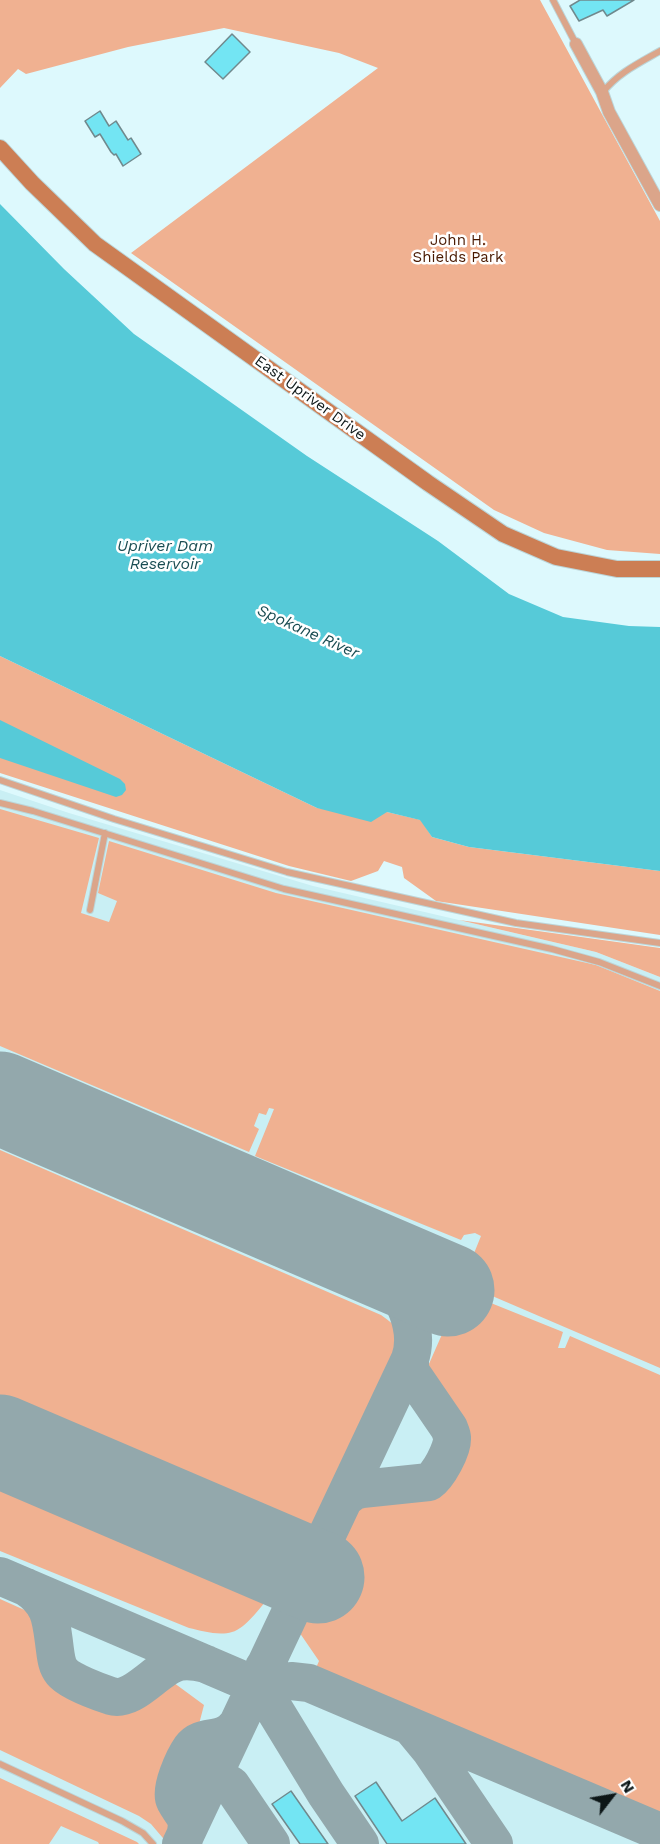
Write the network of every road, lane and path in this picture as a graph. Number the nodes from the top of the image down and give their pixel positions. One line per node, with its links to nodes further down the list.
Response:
1 (553, 0): 2 (lane)
2 (576, 44): 4 (street)
3 (660, 51): 4 (lane)
4 (602, 92): 6 (street)
5 (0, 148): 7 (main road, East Upriver Drive)
6 (660, 205)
7 (660, 569)
8 (0, 780): 12 (lane)
9 (0, 803): 10 (lane)
10 (105, 833): 11 (lane); 13 (lane)
11 (90, 910)
12 (660, 943)
13 (660, 986)
14 (0, 1764): 15 (lane)
15 (153, 1844)

